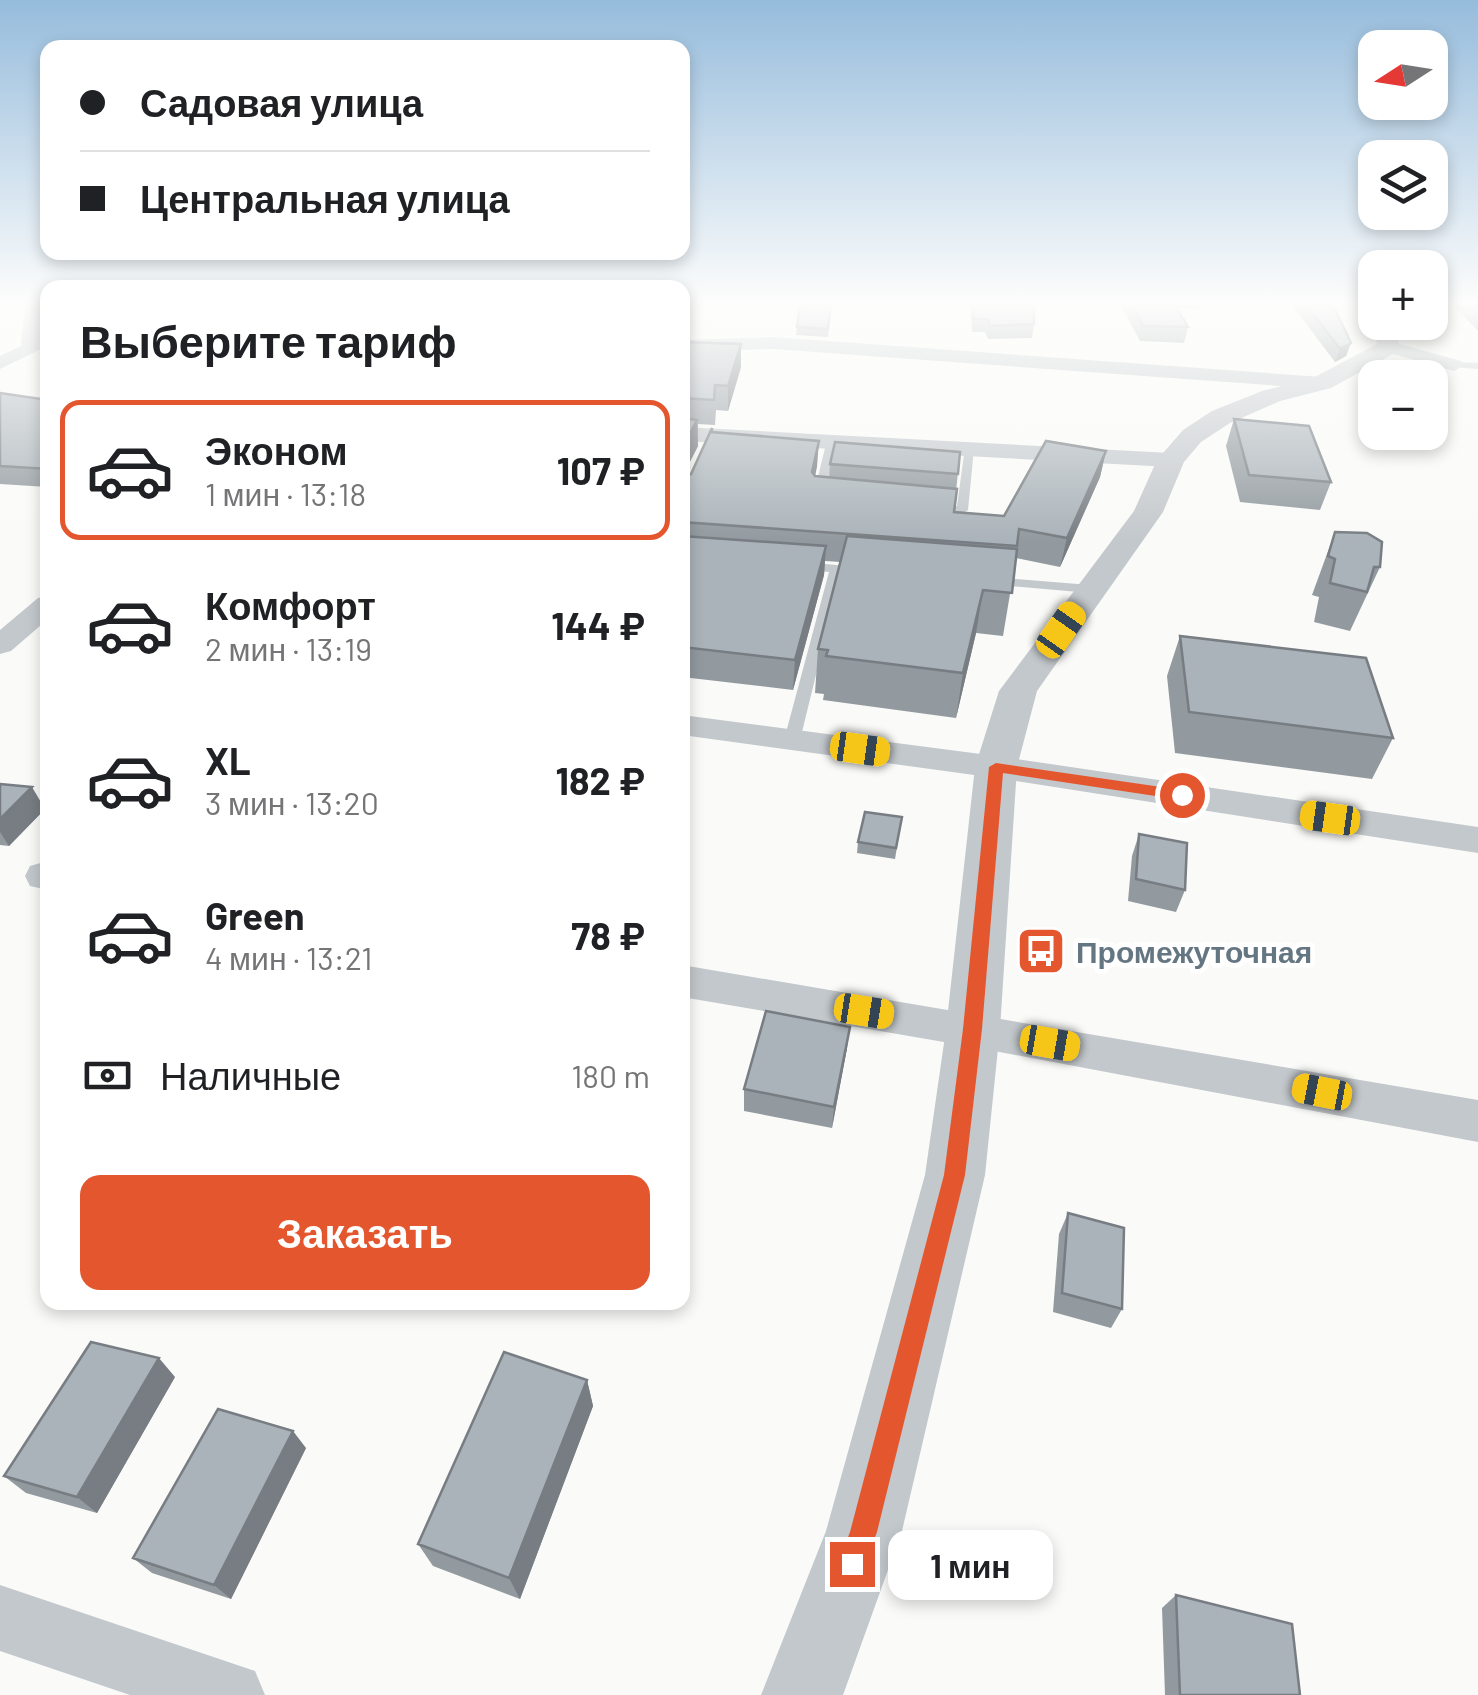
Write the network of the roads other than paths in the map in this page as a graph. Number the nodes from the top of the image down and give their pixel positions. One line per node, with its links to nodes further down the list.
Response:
1 (1318, 384): 5 (street)
2 (690, 437): 3 (street)
3 (831, 442): 4 (street); 6 (lane)
4 (970, 449): 5 (street); 7 (lane)
5 (1171, 460): 12 (street)
6 (836, 500)
7 (926, 507)
8 (778, 564): 9 (lane)
9 (836, 569): 10 (lane); 17 (lane)
10 (875, 572)
11 (973, 580): 12 (lane)
12 (1090, 588): 18 (street)
13 (40, 611): 14 (street)
14 (7, 640): 15 (street)
15 (40, 640)
16 (690, 726): 17 (street)
17 (792, 740): 18 (street)
18 (996, 767): 19 (street); 21 (street)
19 (1478, 840)
20 (690, 982): 21 (street)
21 (973, 1029): 22 (street); 25 (street)
22 (1478, 1121)
23 (0, 1618): 24 (street)
24 (232, 1695)
25 (802, 1695)

